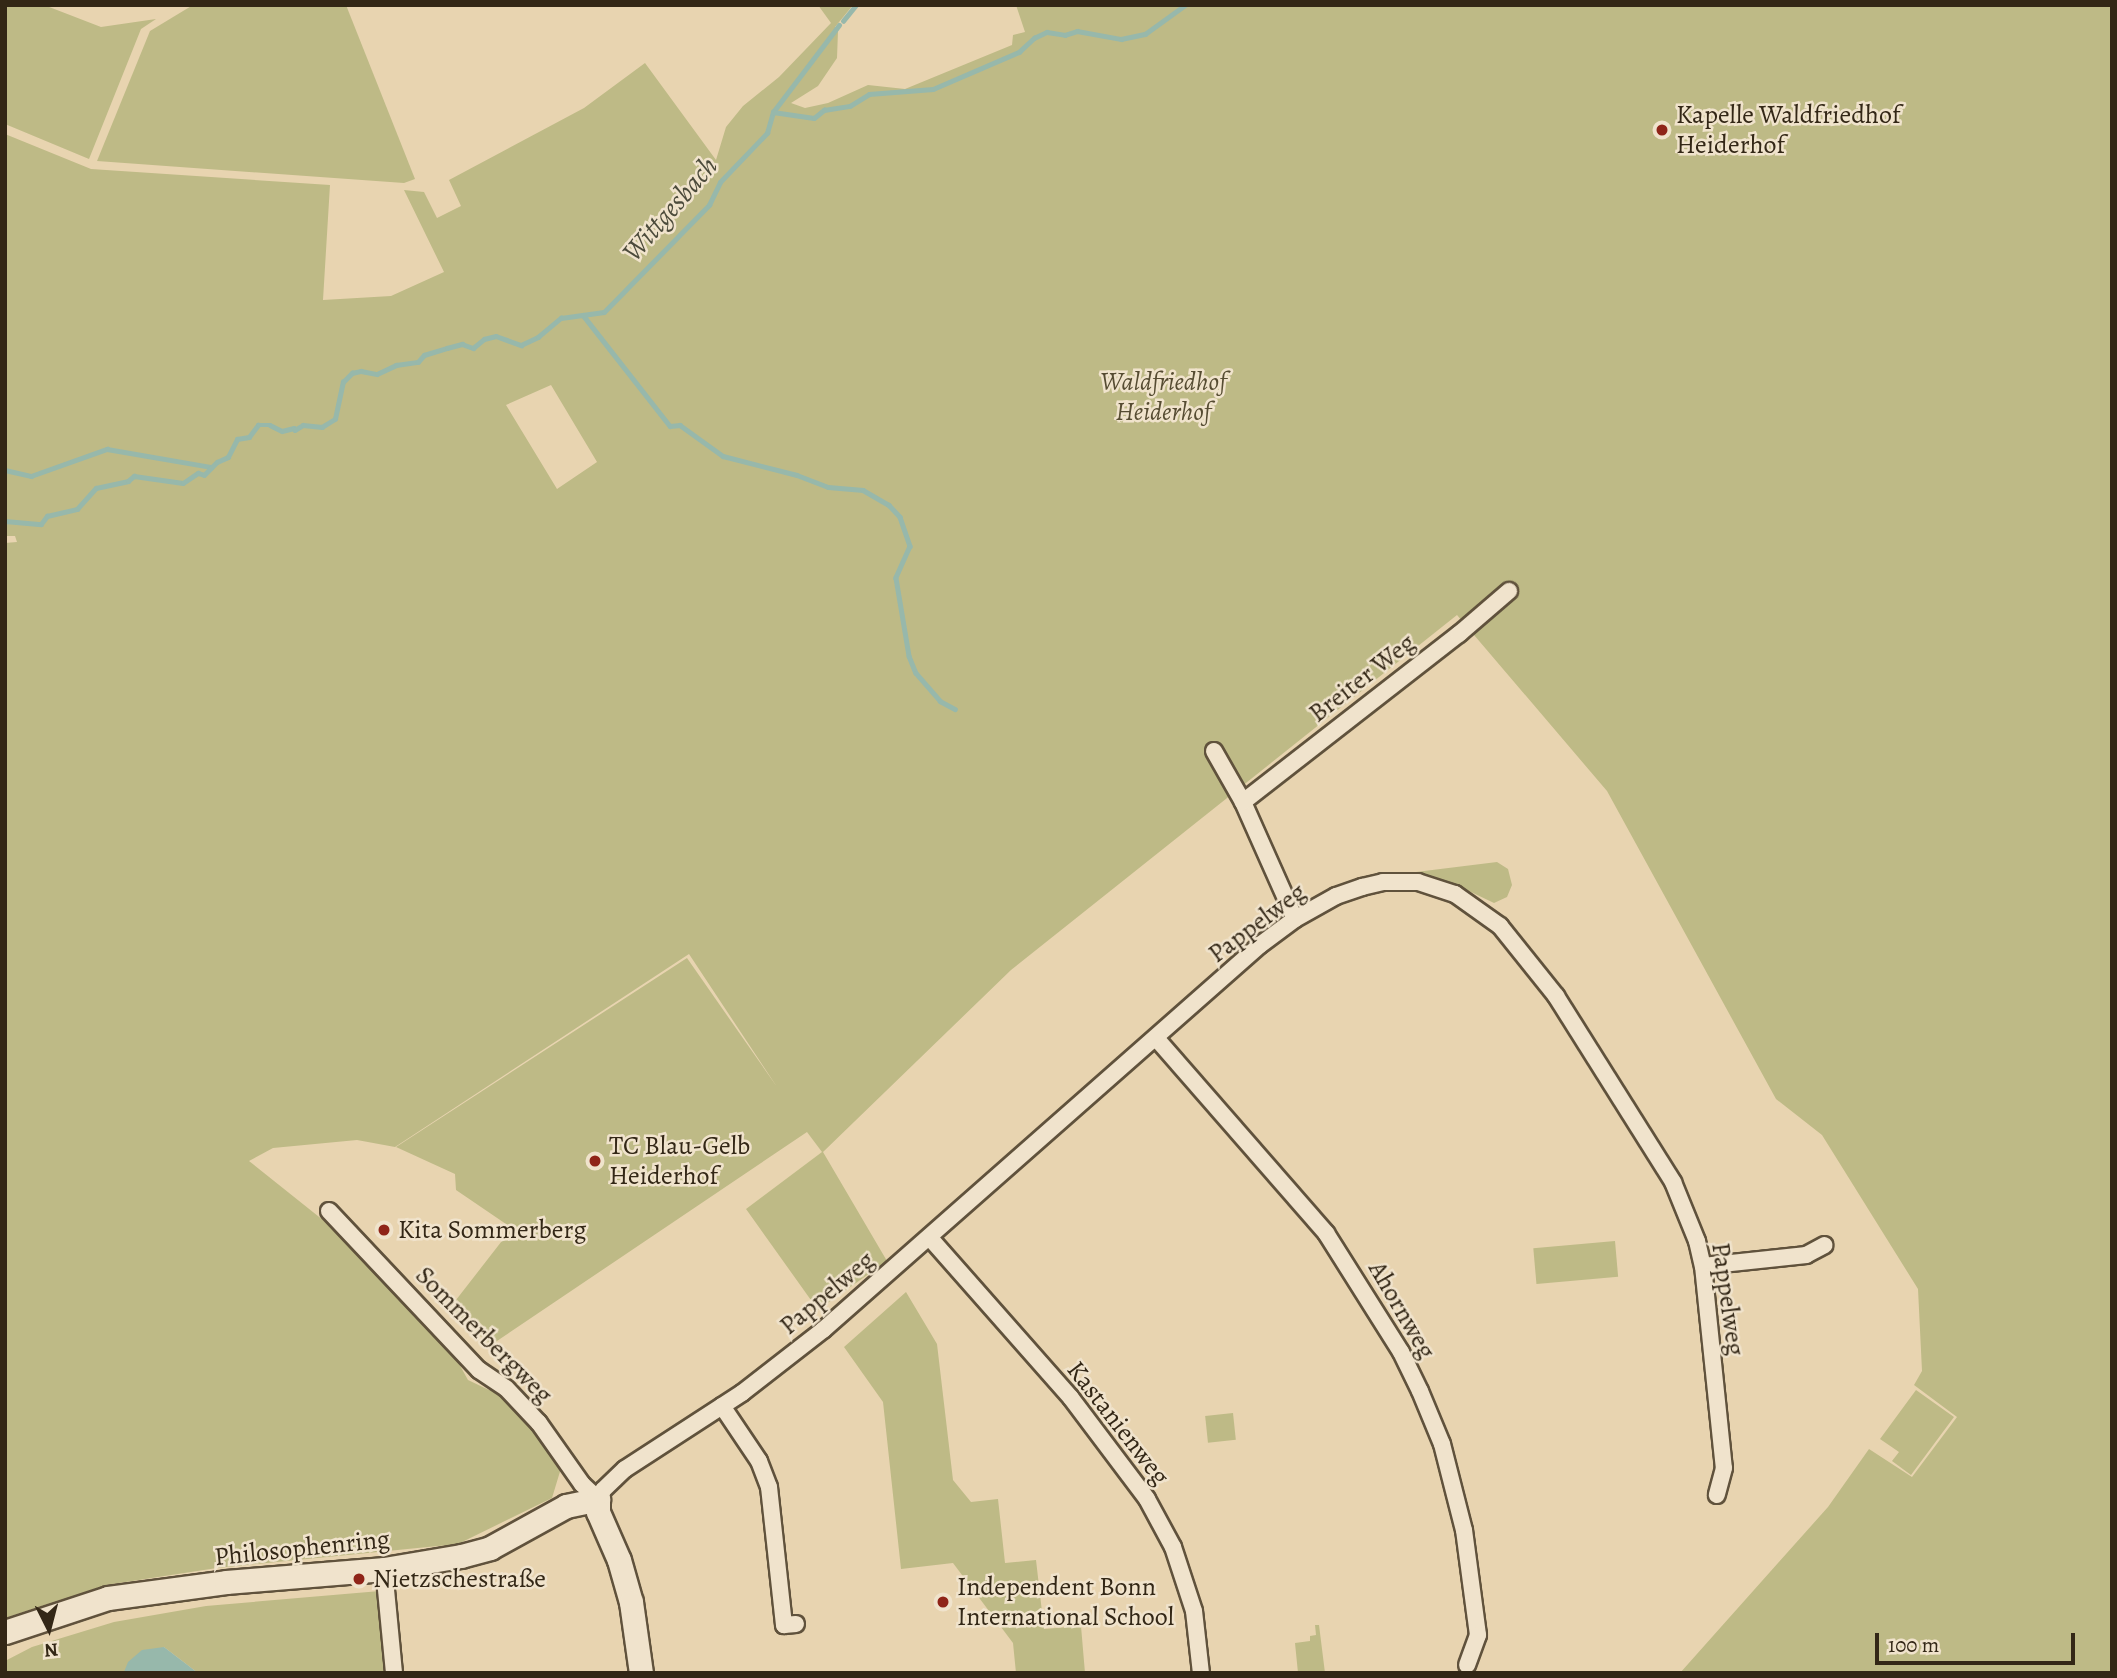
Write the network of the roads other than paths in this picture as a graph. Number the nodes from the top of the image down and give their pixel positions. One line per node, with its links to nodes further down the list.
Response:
1 (1509, 591): 3 (street, Breiter Weg)
2 (1214, 751): 3 (street)
3 (1243, 802): 4 (street)
4 (1295, 919): 5 (street, Pappelweg); 9 (street, Pappelweg)
5 (1156, 1038): 7 (street, Pappelweg); 16 (street, Ahornweg)
6 (330, 1211): 12 (street, Sommerbergweg)
7 (930, 1238): 10 (street, Pappelweg); 19 (street, Kastanienweg)
8 (1825, 1245): 9 (street)
9 (1703, 1266): 11 (street, Pappelweg)
10 (722, 1406): 12 (street, Pappelweg); 14 (street)
11 (1717, 1495)
12 (598, 1499): 13 (street, Philosophenring); 18 (street)
13 (384, 1569): 15 (street, Philosophenring); 17 (street)
14 (796, 1624)
15 (5, 1632)
16 (1467, 1665)
17 (394, 1673)
18 (641, 1673)
19 (1201, 1673)

